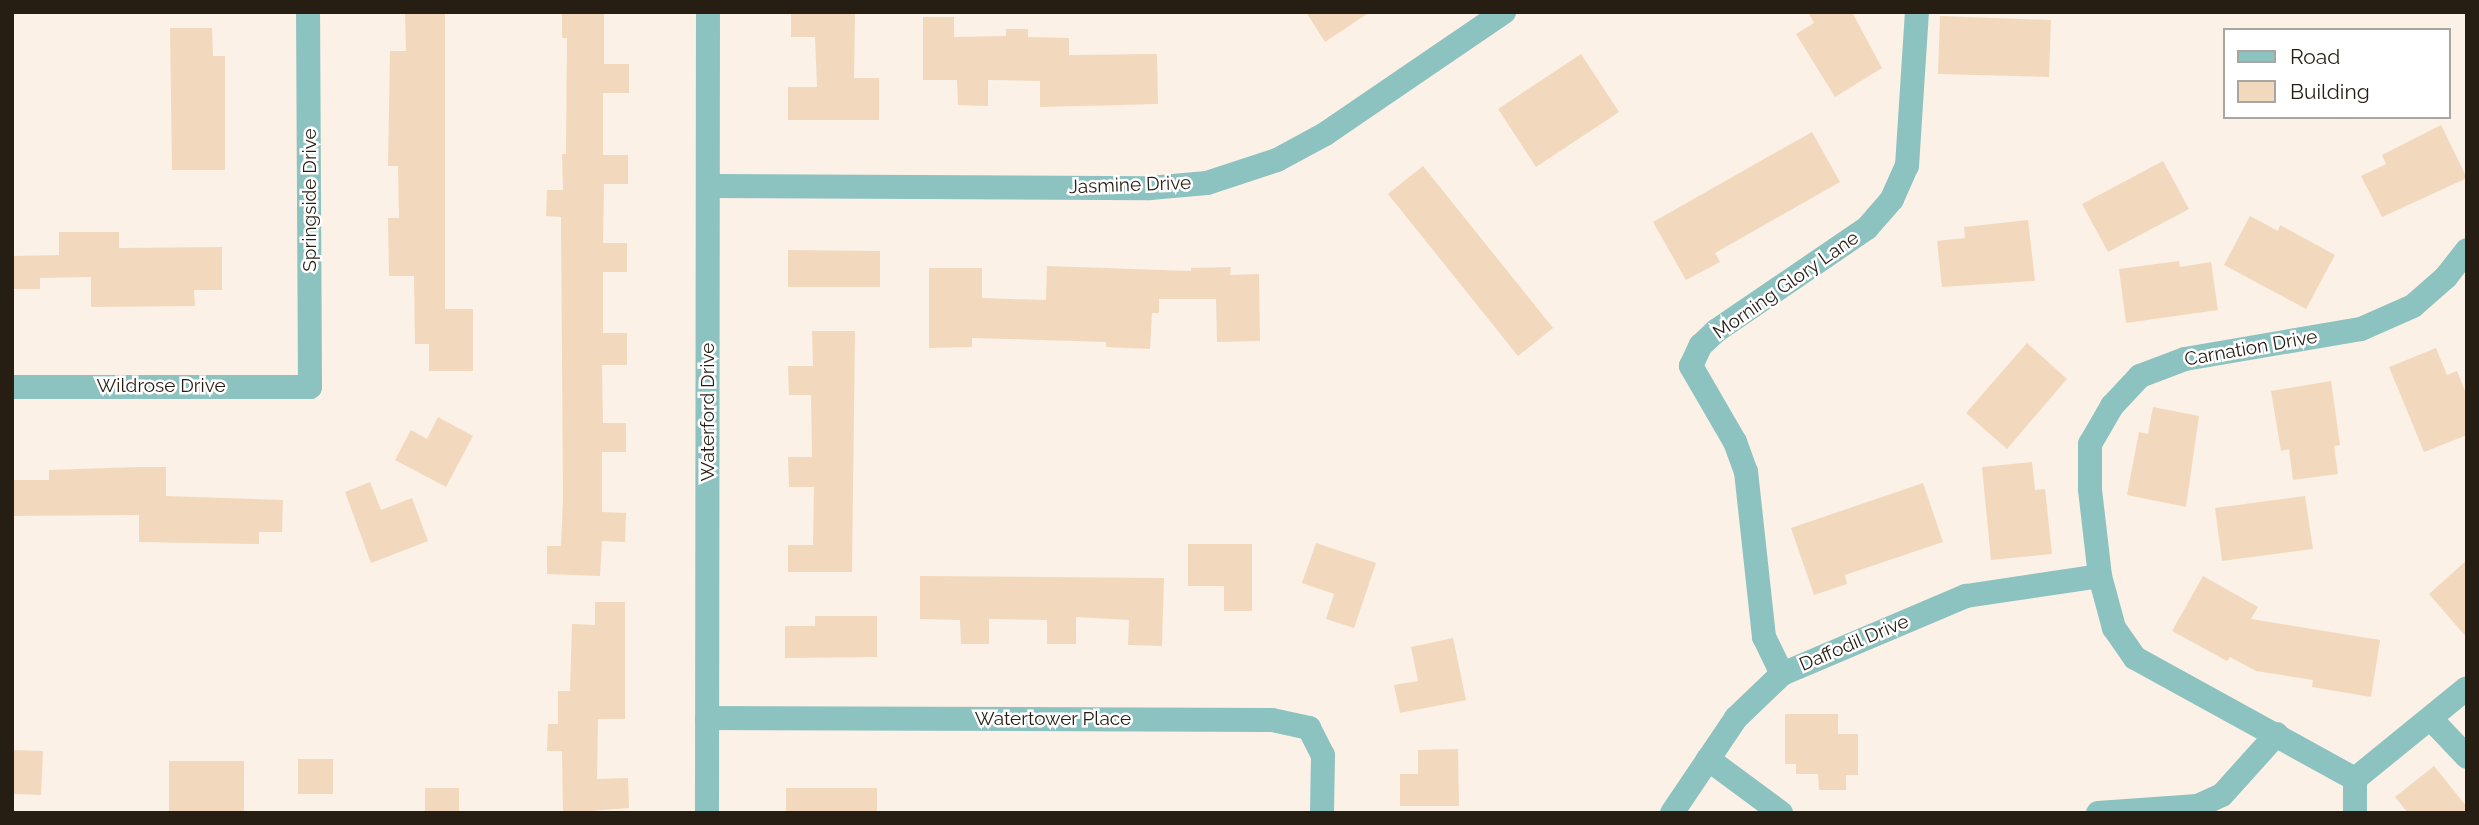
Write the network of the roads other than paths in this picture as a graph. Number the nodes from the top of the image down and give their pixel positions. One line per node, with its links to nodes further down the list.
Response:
1 (308, 12): 8 (street, Springside Drive)
2 (708, 12): 5 (street, Waterford Drive)
3 (1504, 12): 5 (street, Jasmine Drive)
4 (1917, 12): 10 (street, Morning Glory Lane)
5 (708, 186): 12 (street, Waterford Drive)
6 (2467, 250): 9 (street, Carnation Drive)
7 (12, 387): 8 (street, Wildrose Drive)
8 (310, 387)
9 (2100, 576): 10 (street, Daffodil Drive); 14 (street, Carnation Drive)
10 (1782, 674): 16 (street, Daffodil Drive)
11 (2467, 688): 13 (street)
12 (707, 718): 18 (street, Waterford Drive); 19 (street, Watertower Place)
13 (2431, 719): 15 (street); 17 (street)
14 (2277, 734): 17 (street, Carnation Drive); 22 (street)
15 (2467, 757)
16 (1708, 759): 20 (street, Daffodil Drive); 21 (street)
17 (2356, 779): 23 (street)
18 (707, 813)
19 (1322, 813)
20 (1672, 813)
21 (1781, 813)
22 (2098, 813)
23 (2355, 813)

